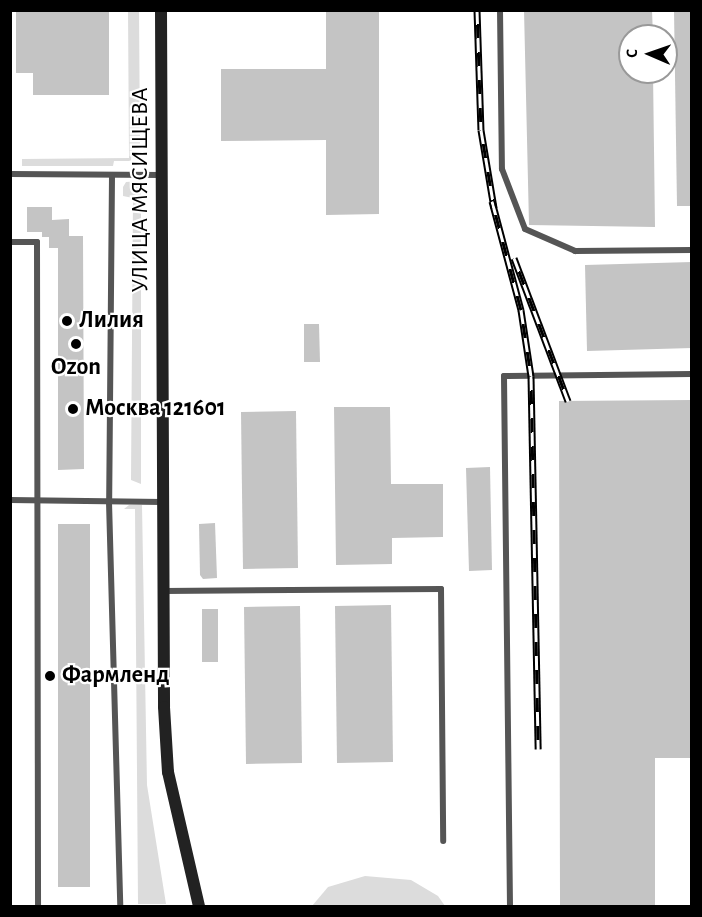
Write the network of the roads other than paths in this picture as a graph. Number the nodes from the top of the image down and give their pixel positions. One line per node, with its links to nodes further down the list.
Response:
1 (161, 10): 4 (street, УЛИЦА МЯСИЩЕВА)
2 (500, 10): 7 (lane)
3 (10, 174): 5 (lane)
4 (162, 175): 5 (lane); 12 (street, УЛИЦА МЯСИЩЕВА)
5 (112, 176): 11 (lane)
6 (10, 242): 10 (lane)
7 (692, 250)
8 (692, 374): 18 (lane)
9 (10, 500): 10 (lane)
10 (37, 501): 11 (lane); 15 (lane)
11 (109, 502): 12 (lane); 16 (lane)
12 (162, 502): 13 (street, УЛИЦА МЯСИЩЕВА)
13 (163, 591): 14 (lane); 17 (street, УЛИЦА МЯСИЩЕВА)
14 (443, 842)
15 (38, 906)
16 (120, 906)
17 (199, 906)
18 (510, 906)

